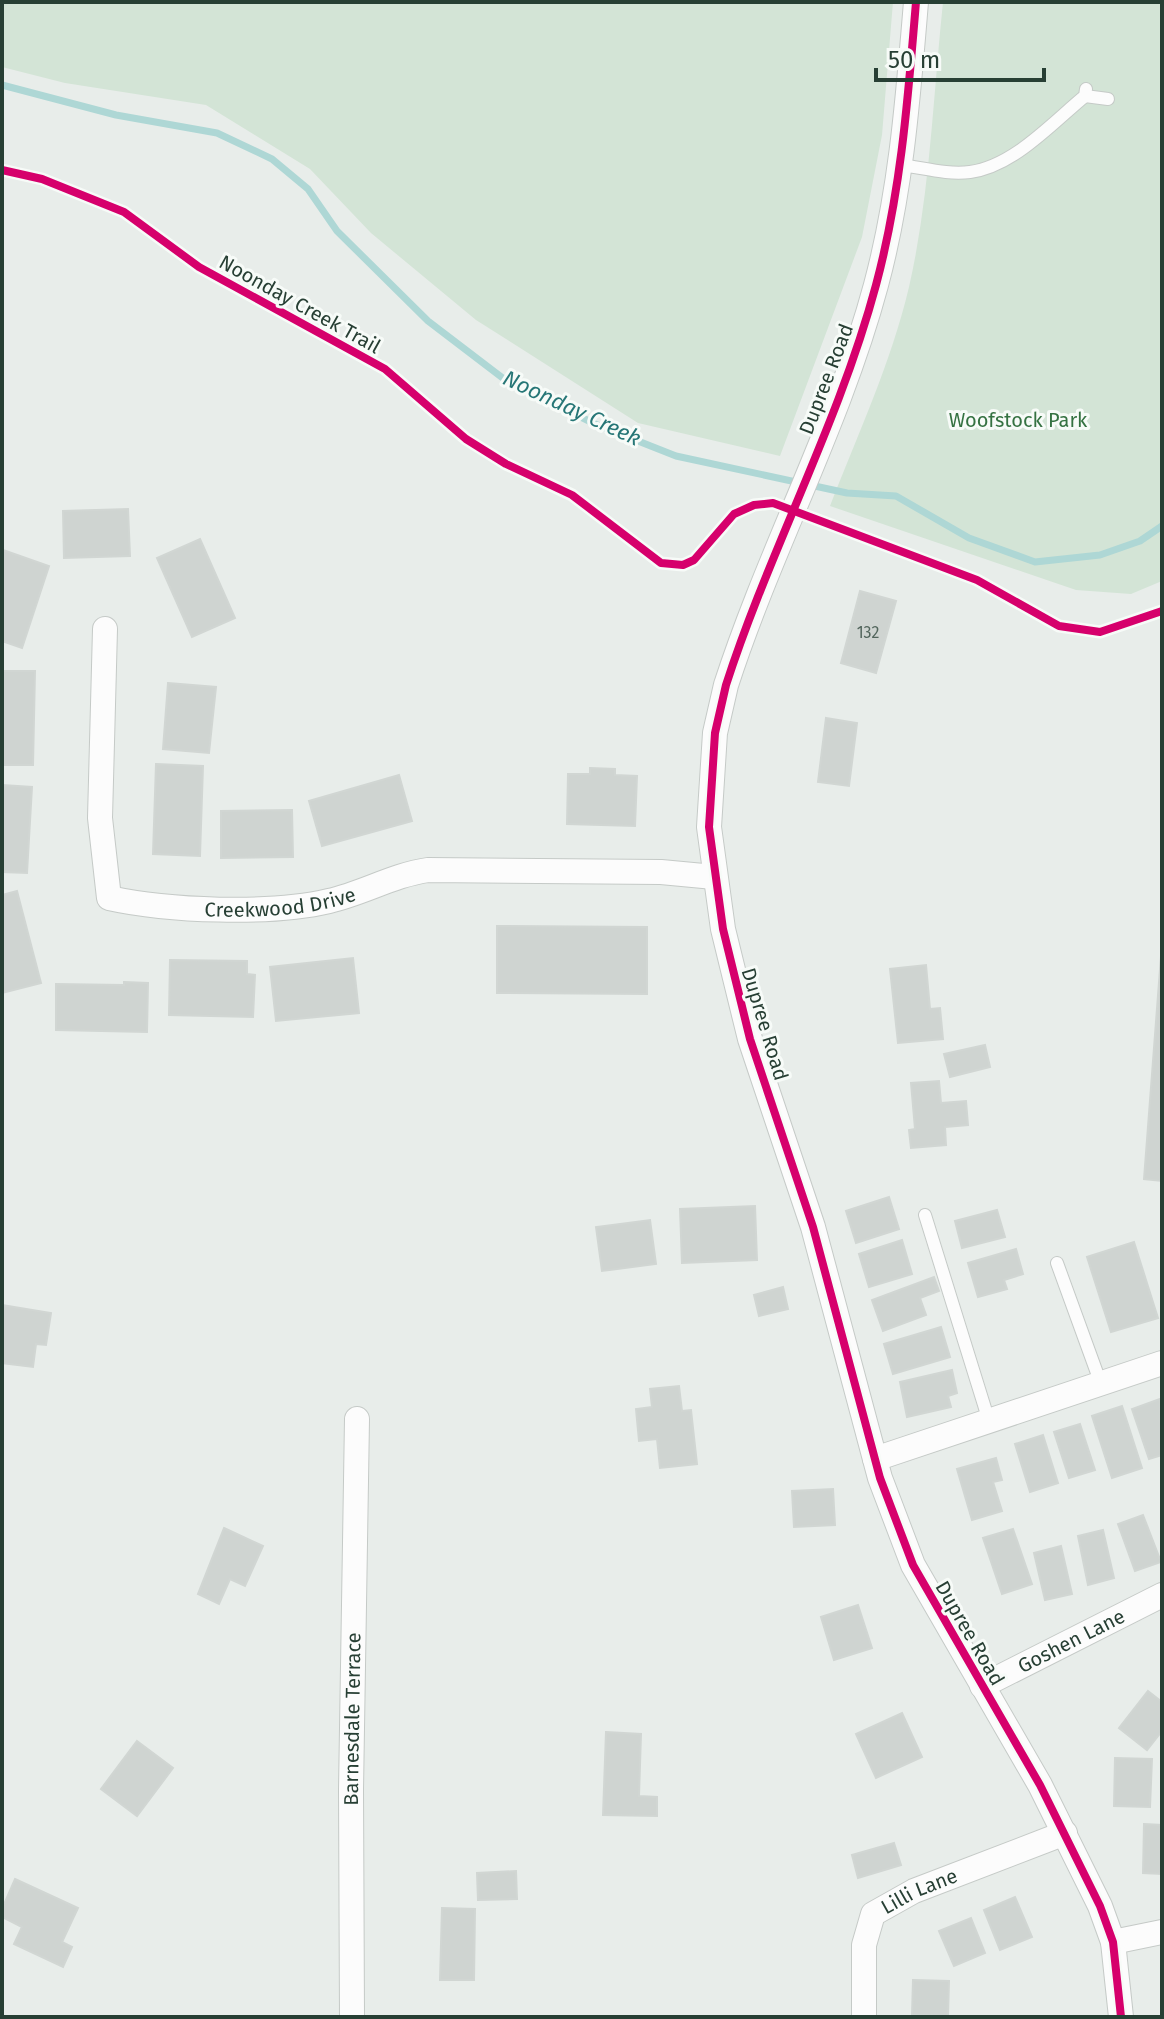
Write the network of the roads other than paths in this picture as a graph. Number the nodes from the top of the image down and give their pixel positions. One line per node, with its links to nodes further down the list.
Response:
1 (916, 2): 3 (street, Dupree Road)
2 (1108, 99): 3 (lane)
3 (901, 165): 5 (street, Dupree Road)
4 (105, 629): 5 (street, Creekwood Drive)
5 (714, 877): 12 (street, Dupree Road)
6 (925, 1215): 11 (lane)
7 (1057, 1263): 9 (lane)
8 (1162, 1363): 9 (street)
9 (1101, 1384): 11 (street)
10 (357, 1419): 18 (street, Barnesdale Terrace)
11 (989, 1421): 12 (street)
12 (875, 1459): 14 (street, Dupree Road)
13 (1162, 1595): 14 (street, Goshen Lane)
14 (982, 1686): 15 (street, Dupree Road)
15 (1065, 1833): 17 (street, Dupree Road); 19 (street, Lilli Lane)
16 (1162, 1932): 17 (street)
17 (1113, 1942): 20 (street, Dupree Road)
18 (352, 2017)
19 (864, 2017)
20 (1121, 2017)

